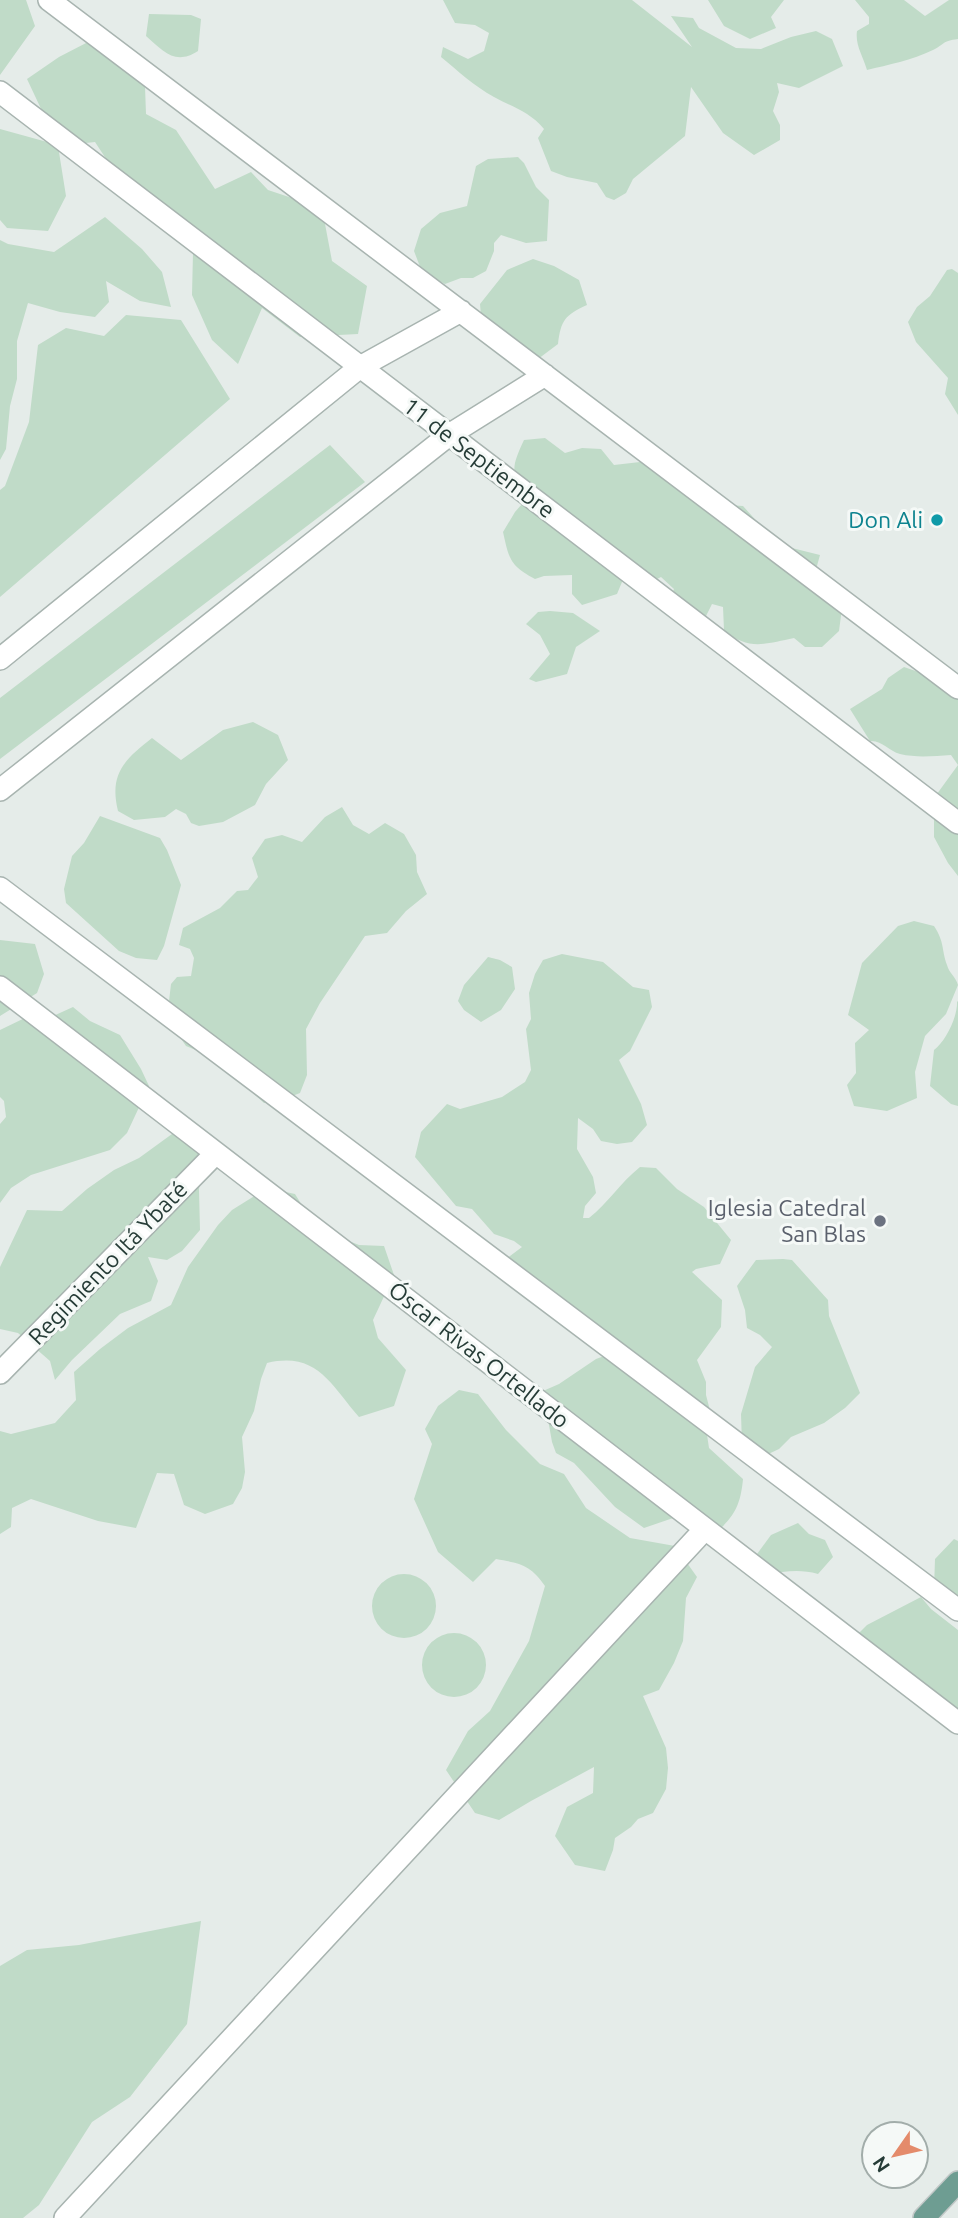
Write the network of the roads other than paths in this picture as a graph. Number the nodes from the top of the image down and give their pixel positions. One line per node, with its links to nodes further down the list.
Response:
1 (49, 0): 3 (street)
2 (0, 92): 4 (street, 11 de Septiembre)
3 (461, 312): 4 (street); 5 (street)
4 (360, 367): 6 (street, 11 de Septiembre); 7 (street)
5 (545, 375): 6 (street); 8 (street)
6 (449, 435): 9 (street); 10 (street, 11 de Septiembre)
7 (0, 659)
8 (958, 688)
9 (0, 790)
10 (958, 823)
11 (0, 888): 16 (street)
12 (0, 987): 13 (street, Óscar Rivas Ortellado)
13 (216, 1153): 14 (street, Regimiento Itá Ybaté); 15 (street, Óscar Rivas Ortellado)
14 (0, 1373)
15 (705, 1529): 17 (street, Óscar Rivas Ortellado); 19 (street)
16 (958, 1609)
17 (958, 1723)
18 (958, 2182): 20 (main road)
19 (65, 2218)
20 (924, 2218)

